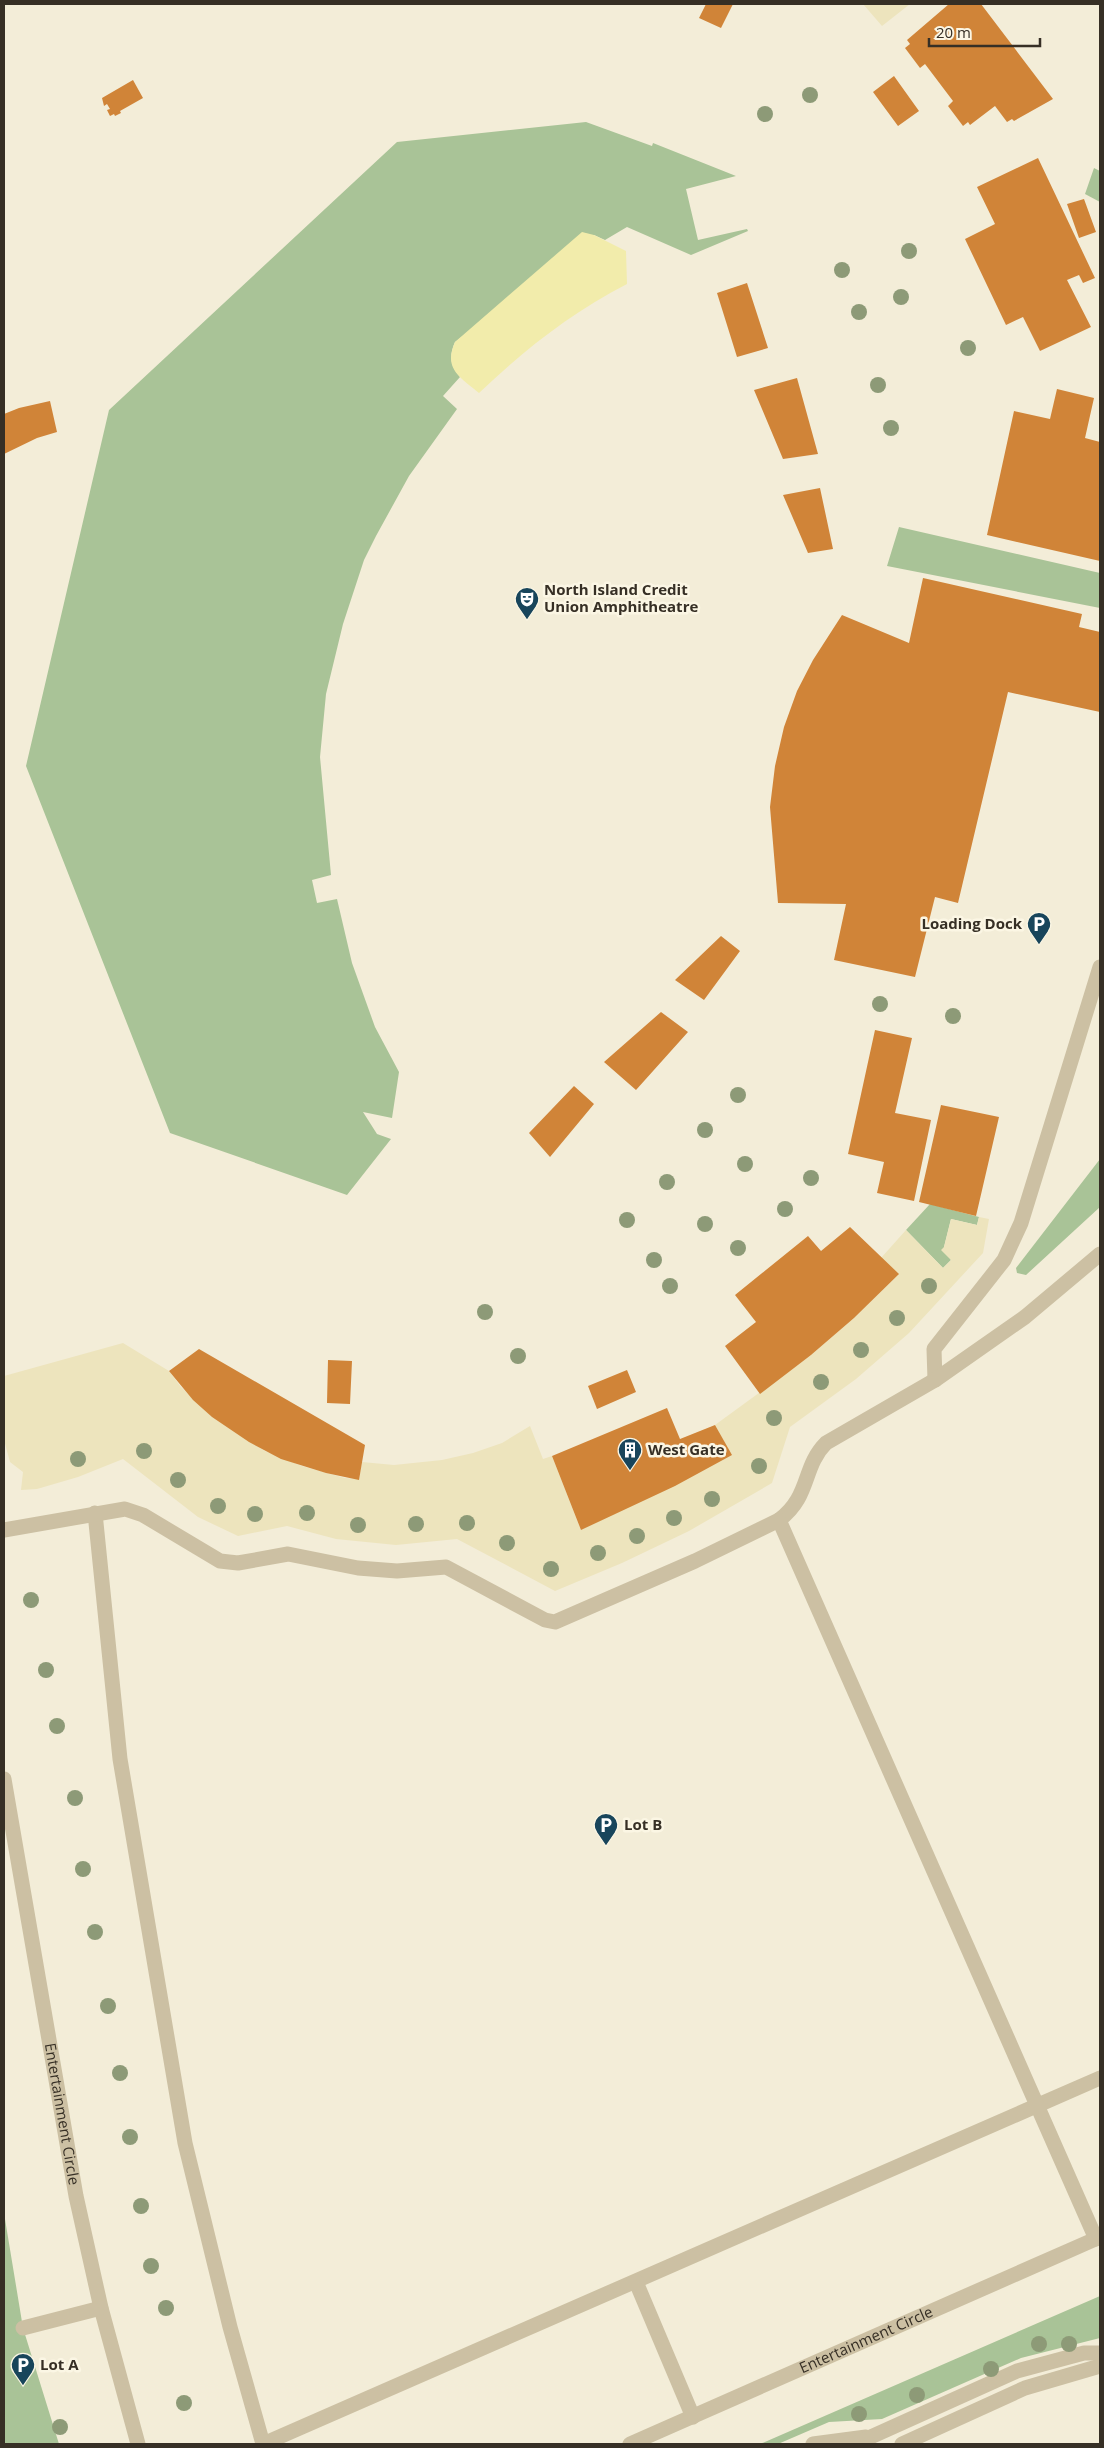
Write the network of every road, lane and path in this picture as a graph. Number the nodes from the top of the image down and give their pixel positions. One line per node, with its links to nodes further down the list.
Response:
1 (1100, 967): 3 (street)
2 (1100, 1254): 3 (street)
3 (935, 1380): 5 (street)
4 (95, 1513): 5 (street); 6 (street); 11 (street)
5 (779, 1520): 9 (street)
6 (4, 1530)
7 (4, 1779): 12 (street, Entertainment Circle)
8 (1100, 2078): 9 (street)
9 (1038, 2105): 10 (street); 11 (street)
10 (1098, 2238): 16 (street, Entertainment Circle)
11 (636, 2282): 16 (street)
12 (101, 2308): 13 (street); 18 (street, Entertainment Circle)
13 (23, 2328)
14 (1100, 2352): 17 (street)
15 (1100, 2366): 22 (street)
16 (693, 2417): 19 (street, Entertainment Circle)
17 (876, 2440): 20 (street); 21 (street)
18 (138, 2444)
19 (630, 2444)
20 (814, 2444)
21 (855, 2444)
22 (902, 2444)

